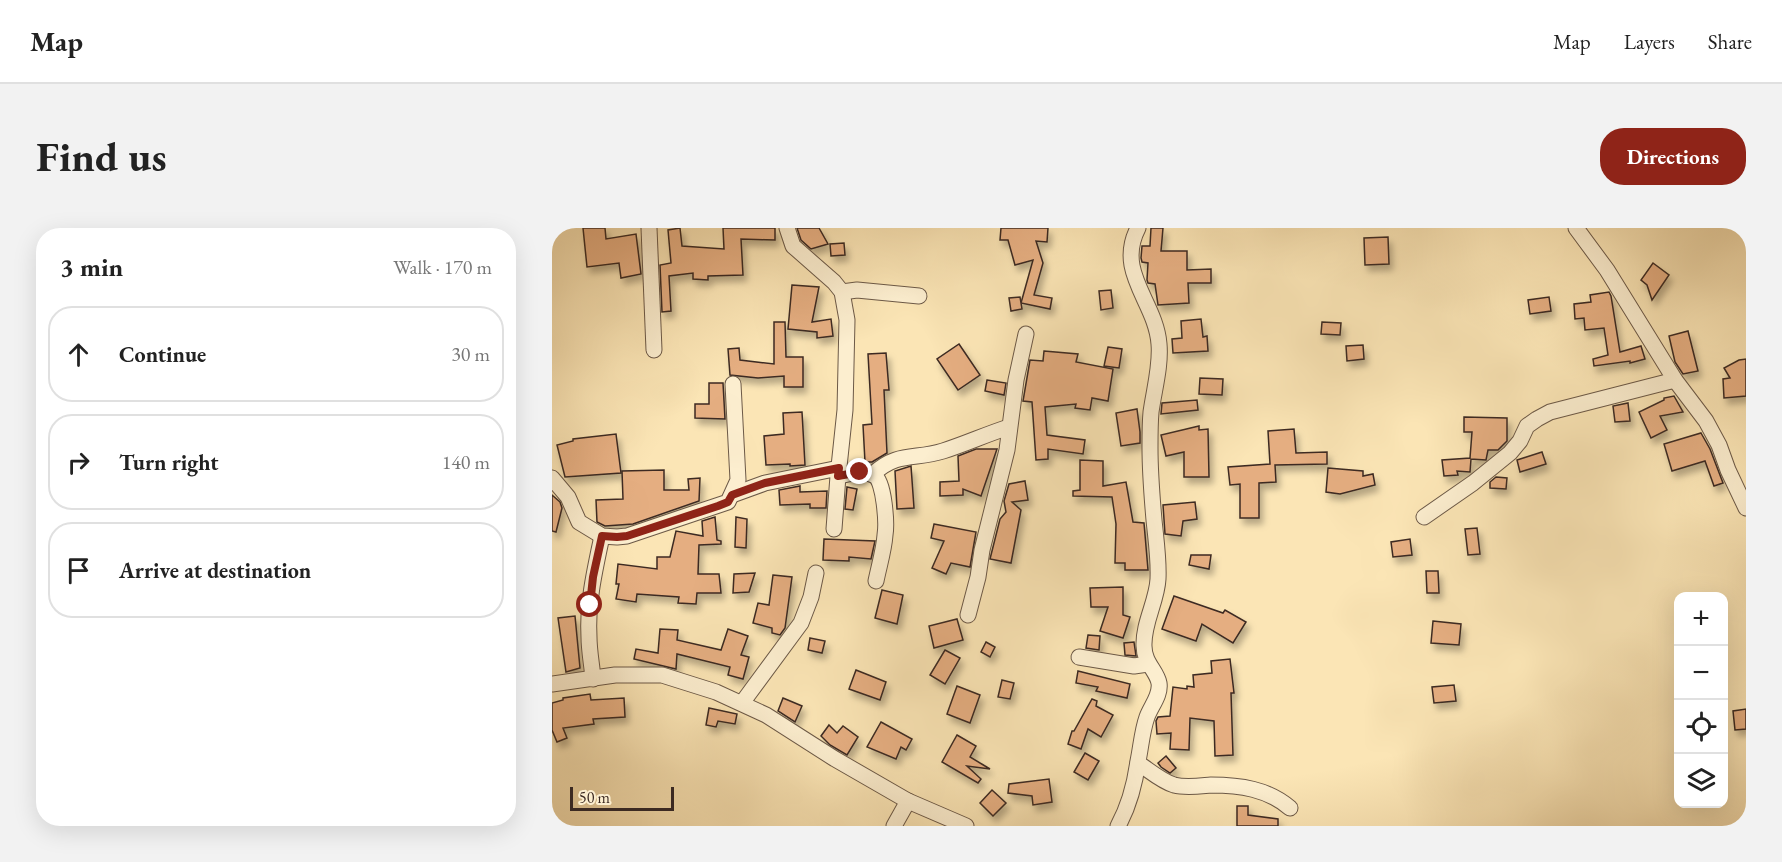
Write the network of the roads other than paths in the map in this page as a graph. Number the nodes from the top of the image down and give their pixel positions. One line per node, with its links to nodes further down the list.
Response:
1 (649, 228): 8 (street)
2 (787, 228): 5 (street)
3 (1138, 228): 24 (street)
4 (1576, 228): 9 (street)
5 (842, 292): 6 (street); 12 (street)
6 (919, 296)
7 (1026, 334): 11 (street)
8 (654, 350)
9 (1675, 380): 16 (street); 17 (street)
10 (732, 384): 15 (street)
11 (1009, 426): 13 (street); 22 (street)
12 (838, 472): 13 (street); 15 (street); 18 (street)
13 (873, 474): 21 (street)
14 (552, 478): 19 (street)
15 (732, 495): 19 (street)
16 (1746, 508)
17 (1424, 517)
18 (834, 530)
19 (602, 536): 25 (street)
20 (816, 573): 27 (street)
21 (876, 581)
22 (968, 615)
23 (1079, 657): 24 (street)
24 (1148, 664): 28 (street)
25 (593, 679): 26 (street); 27 (street)
26 (552, 684)
27 (742, 703): 29 (street)
28 (1138, 763): 30 (street); 33 (street)
29 (908, 801): 31 (street); 32 (street)
30 (1290, 808)
31 (894, 826)
32 (966, 826)
33 (1118, 826)

